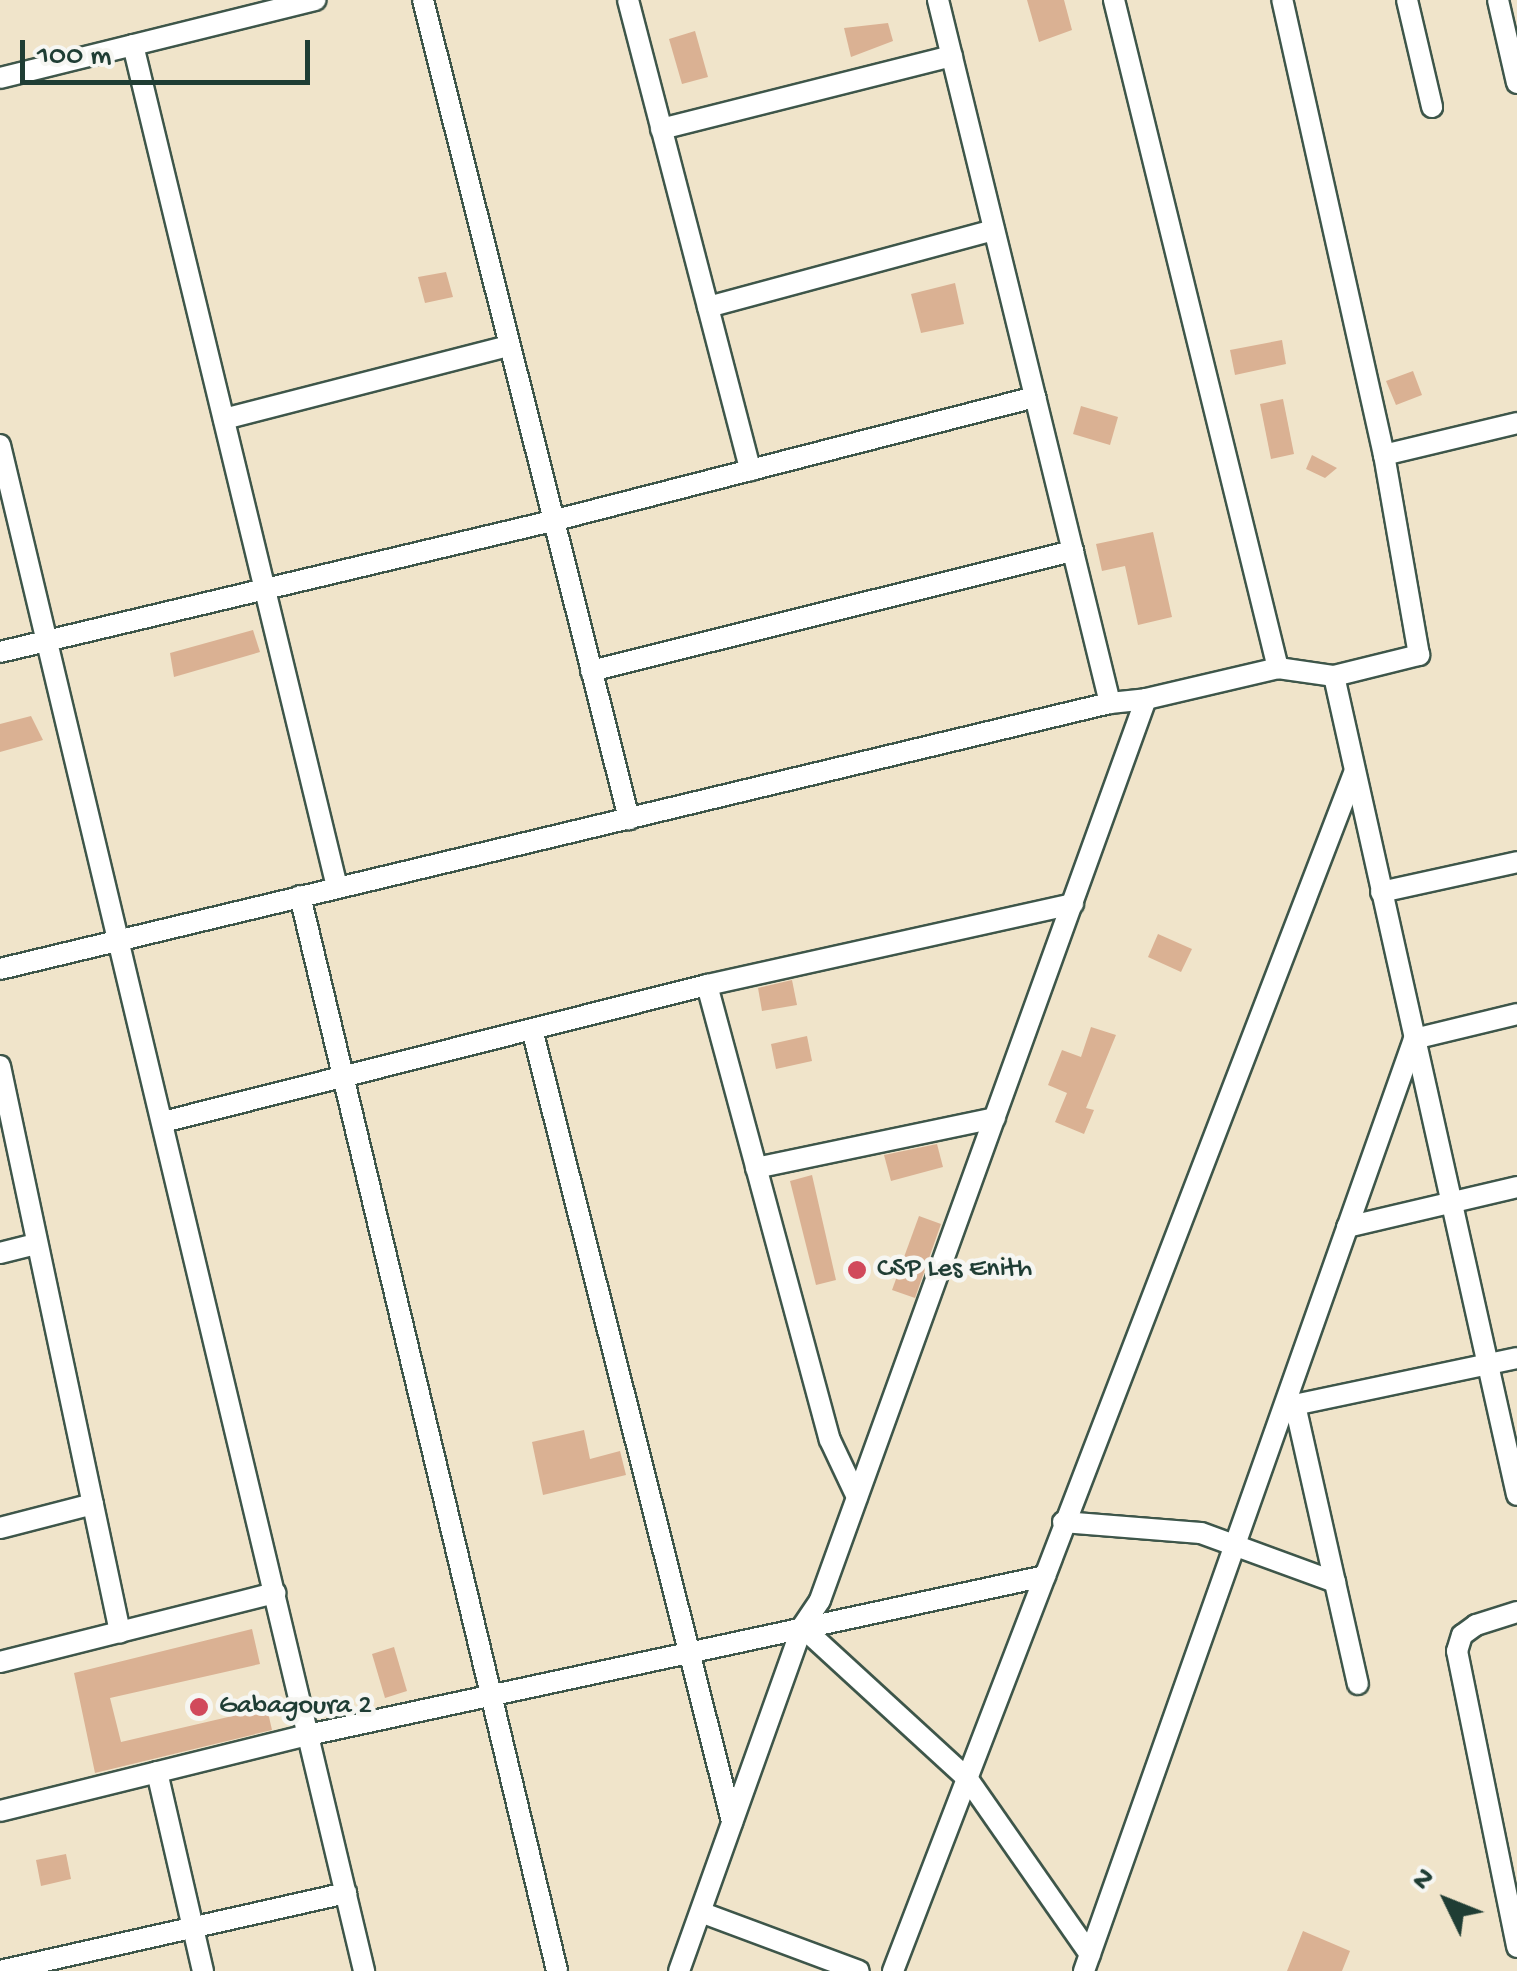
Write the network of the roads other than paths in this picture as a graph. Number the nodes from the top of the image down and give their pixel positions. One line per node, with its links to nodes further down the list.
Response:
1 (316, 0): 9 (street)
2 (423, 0): 17 (street)
3 (628, 0): 14 (street)
4 (938, 0): 10 (street)
5 (1114, 0): 29 (street)
6 (1282, 0): 22 (street)
7 (1407, 0): 13 (street)
8 (1498, 0): 12 (street)
9 (133, 45): 11 (street); 19 (street)
10 (952, 56): 14 (street); 15 (street)
11 (0, 78)
12 (1517, 82)
13 (1432, 108)
14 (662, 129): 16 (street)
15 (994, 230): 16 (street); 18 (street)
16 (708, 308): 23 (street)
17 (509, 346): 19 (street); 24 (street)
18 (1036, 398): 23 (street); 25 (street)
19 (224, 419): 26 (street)
20 (1517, 423): 22 (street)
21 (1, 454): 27 (street)
22 (1384, 455): 31 (street)
23 (750, 470): 24 (street)
24 (552, 521): 26 (street); 30 (street)
25 (1074, 551): 30 (street); 33 (street)
26 (264, 589): 27 (street); 37 (street)
27 (48, 640): 28 (street); 41 (street)
28 (0, 652)
29 (1278, 668): 31 (street); 32 (street)
30 (591, 671): 35 (street)
31 (1334, 676): 34 (street)
32 (1146, 699): 33 (street); 40 (street)
33 (1110, 703): 35 (street)
34 (1354, 773): 38 (street); 64 (street)
35 (629, 819): 37 (street)
36 (1517, 862): 38 (street)
37 (336, 887): 39 (street)
38 (1381, 892): 46 (street)
39 (300, 896): 41 (street); 48 (street)
40 (1073, 904): 43 (street); 49 (street)
41 (119, 937): 42 (street); 50 (street)
42 (0, 969)
43 (707, 985): 45 (street); 52 (street)
44 (1517, 1014): 46 (street)
45 (532, 1029): 48 (street); 73 (street)
46 (1414, 1039): 54 (street); 55 (street)
47 (0, 1066): 51 (street)
48 (343, 1077): 50 (street); 76 (street)
49 (996, 1118): 52 (street); 62 (street)
50 (163, 1122): 69 (street)
51 (6, 1123): 56 (street)
52 (756, 1168): 62 (street)
53 (1517, 1187): 54 (street)
54 (1450, 1202): 55 (street); 59 (street)
55 (1347, 1227): 60 (street)
56 (38, 1244): 57 (street); 63 (street)
57 (0, 1254)
58 (1517, 1358): 59 (street)
59 (1486, 1364): 60 (street); 61 (street)
60 (1289, 1406): 66 (street); 68 (street)
61 (1517, 1495)
62 (858, 1497): 71 (street)
63 (93, 1504): 65 (street); 72 (street)
64 (1063, 1522): 66 (street); 67 (street)
65 (0, 1528)
66 (1237, 1544): 68 (street); 86 (street)
67 (1045, 1576): 71 (street); 79 (street)
68 (1335, 1582): 75 (street)
69 (275, 1593): 72 (street); 77 (street)
70 (1517, 1612): 85 (street)
71 (802, 1628): 73 (street); 79 (street); 81 (street)
72 (120, 1632): 74 (street)
73 (689, 1652): 76 (street); 81 (street)
74 (0, 1662)
75 (1358, 1684)
76 (491, 1695): 77 (street); 90 (street)
77 (308, 1735): 78 (street); 82 (street)
78 (156, 1772): 80 (street); 84 (street)
79 (967, 1778): 86 (street); 93 (street)
80 (0, 1811)
81 (732, 1824): 83 (street)
82 (346, 1893): 84 (street); 89 (street)
83 (703, 1914): 91 (street); 92 (street)
84 (191, 1928): 87 (street); 88 (street)
85 (1517, 1947)
86 (1087, 1962)
87 (0, 1971)
88 (202, 1971)
89 (364, 1971)
90 (558, 1971)
91 (679, 1971)
92 (858, 1971)
93 (893, 1971)

